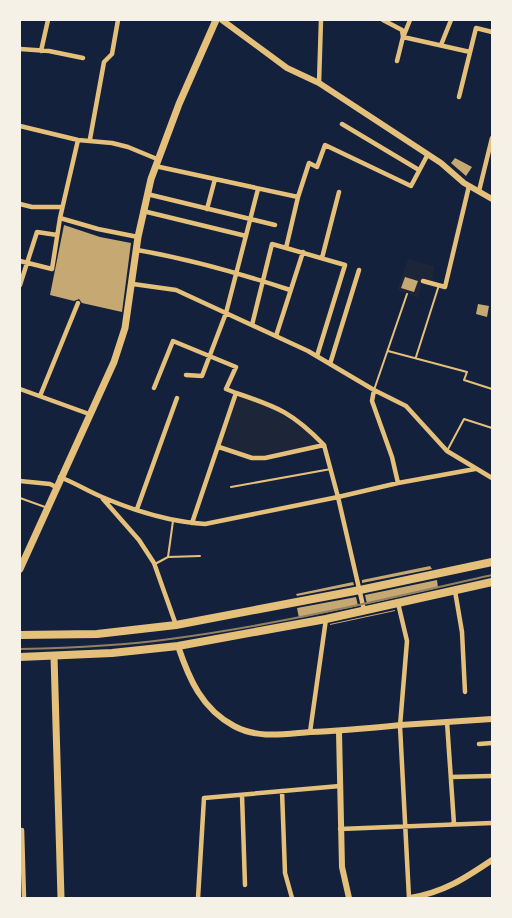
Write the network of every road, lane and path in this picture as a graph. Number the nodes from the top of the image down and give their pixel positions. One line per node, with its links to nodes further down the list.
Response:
1 (48, 20): 13 (street)
2 (118, 20): 23 (street)
3 (216, 20): 26 (main road)
4 (222, 20): 17 (street)
5 (321, 20): 17 (street)
6 (383, 20): 10 (street)
7 (410, 20): 10 (street)
8 (451, 20): 11 (street)
9 (492, 32): 14 (street)
10 (403, 37): 11 (street); 16 (street)
11 (441, 45): 14 (street)
12 (20, 50): 13 (street)
13 (42, 51): 15 (street)
14 (470, 52): 18 (street)
15 (83, 58)
16 (397, 61)
17 (319, 83): 24 (street)
18 (459, 97)
19 (342, 124): 27 (street)
20 (20, 126): 22 (street)
21 (492, 138): 25 (street)
22 (78, 140): 23 (street); 37 (street)
23 (90, 140): 26 (street)
24 (428, 154): 27 (street); 29 (street)
25 (490, 155): 31 (street)
26 (156, 163): 28 (street); 33 (main road)
27 (419, 170): 34 (street)
28 (215, 179): 30 (street); 38 (street)
29 (469, 186): 31 (street); 58 (street)
30 (258, 189): 34 (street); 41 (street)
31 (479, 191): 35 (street)
32 (339, 192): 49 (street)
33 (147, 194): 38 (street); 39 (main road)
34 (298, 197): 46 (street)
35 (492, 199)
36 (20, 204): 37 (street)
37 (62, 207): 40 (street)
38 (207, 209): 41 (street)
39 (143, 211): 44 (street); 45 (main road)
40 (60, 218): 43 (street); 45 (street)
41 (250, 219): 42 (street); 44 (street)
42 (275, 225)
43 (57, 235): 51 (street); 51 (street)
44 (246, 236): 53 (street)
45 (138, 237): 47 (main road)
46 (286, 248): 48 (street); 54 (street)
47 (137, 250): 53 (street); 56 (main road)
48 (303, 252): 49 (street); 59 (street)
49 (322, 258): 67 (street)
50 (20, 261): 51 (street)
51 (28, 263): 57 (street)
52 (359, 270): 69 (street)
53 (237, 272): 54 (street); 62 (street)
54 (263, 281): 59 (street); 63 (street)
55 (423, 281): 58 (street)
56 (133, 284): 62 (street); 78 (main road)
57 (20, 285)
58 (439, 285): 68 (lane)
59 (290, 290): 64 (street)
60 (407, 294): 65 (lane)
61 (78, 303): 76 (street)
62 (226, 314): 63 (street); 66 (street)
63 (252, 325): 64 (street)
64 (276, 336): 67 (street)
65 (388, 351): 68 (lane); 74 (lane)
66 (210, 356): 70 (street); 71 (street); 75 (street)
67 (317, 356): 69 (street)
68 (415, 358): 73 (lane)
69 (330, 364): 74 (street)
70 (186, 375)
71 (154, 388)
72 (20, 389): 76 (street)
73 (492, 389)
74 (374, 390): 82 (street); 88 (street)
75 (236, 393): 80 (street); 81 (street)
76 (40, 396): 78 (street)
77 (177, 398): 95 (street)
78 (89, 414): 85 (main road)
79 (492, 428): 82 (lane)
80 (324, 445): 81 (street); 84 (street)
81 (219, 447): 97 (street)
82 (447, 451): 83 (street)
83 (476, 469): 86 (street); 88 (street)
84 (331, 470): 90 (lane); 92 (street)
85 (60, 477): 89 (main road); 91 (street)
86 (492, 478)
87 (20, 480): 89 (street)
88 (398, 483): 92 (street)
89 (56, 487): 94 (main road)
90 (231, 487)
91 (101, 497): 95 (street); 102 (street)
92 (338, 497): 97 (street); 105 (street)
93 (20, 498): 94 (lane)
94 (47, 507): 100 (main road)
95 (137, 509): 96 (street)
96 (173, 521): 97 (street); 99 (lane)
97 (192, 523)
98 (200, 556): 99 (lane)
99 (168, 557): 102 (lane)
100 (22, 559): 103 (main road)
101 (492, 562): 105 (main road)
102 (155, 564): 110 (street)
103 (20, 569)
104 (492, 582): 106 (main road)
105 (360, 590): 108 (street); 110 (main road)
106 (455, 591): 107 (main road); 115 (street)
107 (398, 602): 108 (main road); 118 (street)
108 (364, 610): 109 (main road)
109 (326, 619): 112 (main road); 119 (street)
110 (176, 625): 111 (main road)
111 (20, 635)
112 (178, 646): 113 (main road); 119 (street)
113 (54, 656): 114 (main road); 136 (main road)
114 (20, 657)
115 (465, 692)
116 (492, 719): 117 (street)
117 (447, 722): 118 (street); 124 (street)
118 (400, 726): 120 (street); 130 (street)
119 (310, 732): 120 (street)
120 (339, 732): 125 (street)
121 (492, 743): 122 (street)
122 (479, 744)
123 (492, 776): 124 (street)
124 (451, 777): 129 (street)
125 (340, 786): 126 (street); 131 (street)
126 (282, 791): 127 (street); 138 (street)
127 (242, 795): 134 (street); 137 (street)
128 (492, 823): 129 (street)
129 (454, 824): 130 (street)
130 (406, 825): 131 (street); 140 (street)
131 (340, 829): 139 (street)
132 (22, 830): 135 (street)
133 (492, 860): 140 (street)
134 (245, 885)
135 (24, 898)
136 (61, 898)
137 (198, 898)
138 (292, 898)
139 (349, 898)
140 (409, 898)

